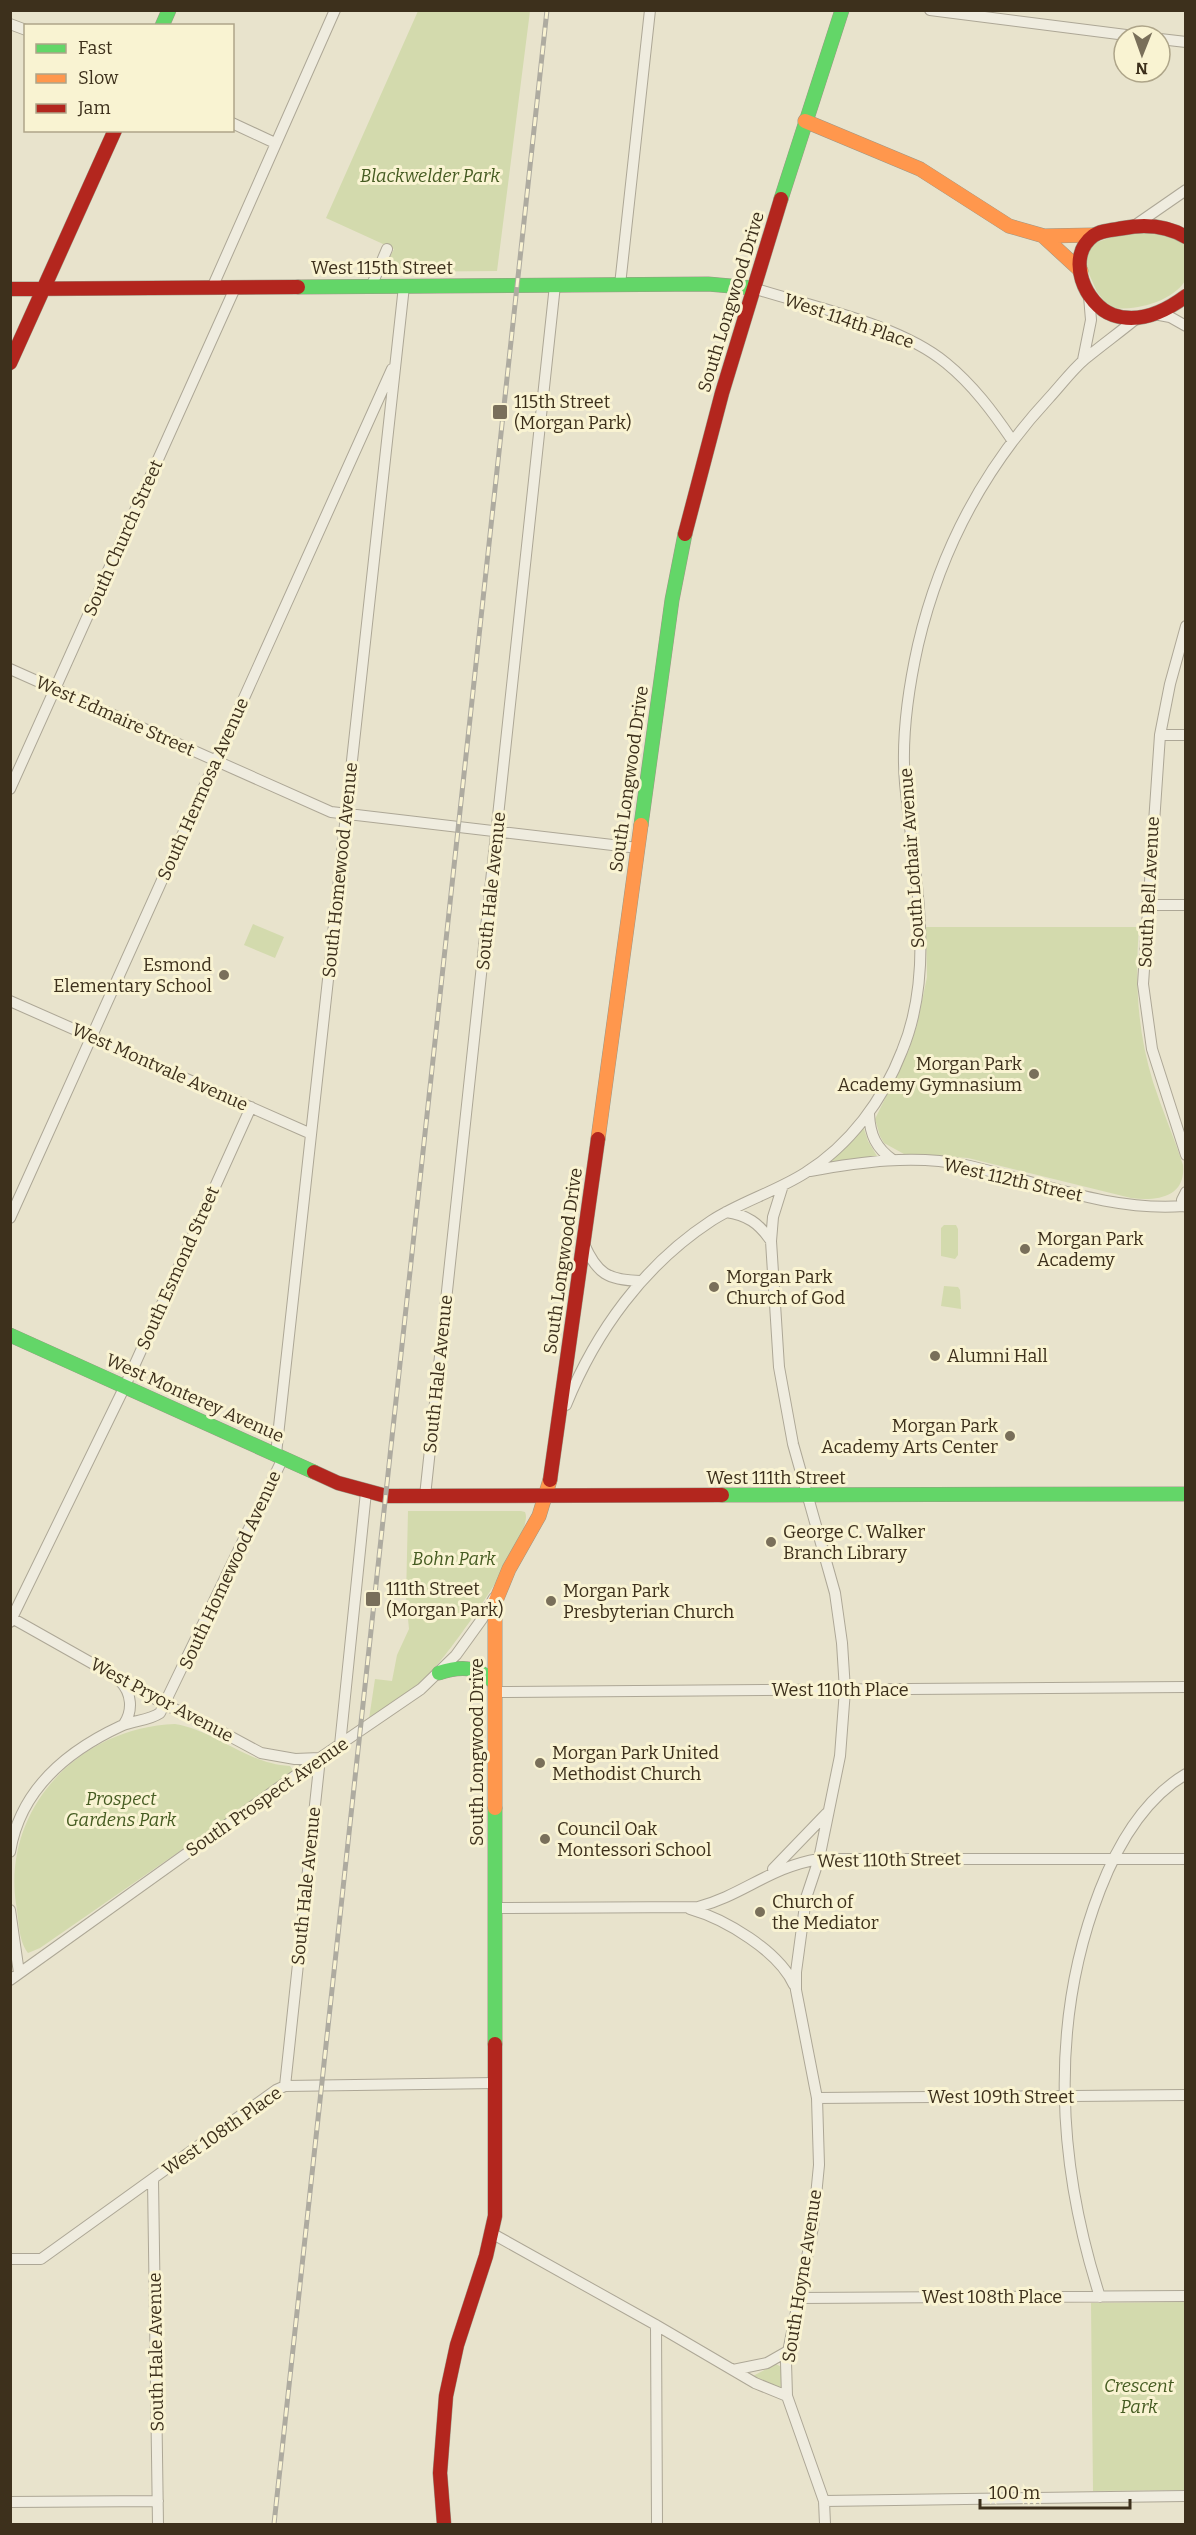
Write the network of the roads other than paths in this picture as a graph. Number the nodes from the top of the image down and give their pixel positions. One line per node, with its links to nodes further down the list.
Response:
1 (169, 10): 6 (street)
2 (335, 10): 11 (street)
3 (650, 10): 20 (street)
4 (842, 10): 8 (street, South Longwood Drive)
5 (930, 10): 7 (street)
6 (163, 24)
7 (1112, 33)
8 (805, 121): 15 (street); 25 (street, South Longwood Drive)
9 (234, 124): 11 (street)
10 (114, 132): 27 (street)
11 (275, 143): 23 (street)
12 (1185, 190): 13 (street)
13 (1133, 226): 14 (street); 16 (street)
14 (1094, 235): 15 (street); 18 (street)
15 (1042, 236): 18 (street)
16 (1185, 236)
17 (387, 249): 21 (street)
18 (1081, 271): 28 (street)
19 (555, 285): 20 (street, West 115th Street); 22 (street, West 115th Street); 45 (street, South Hale Avenue)
20 (620, 285): 25 (street, West 115th Street)
21 (370, 286): 22 (street, West 115th Street); 24 (street, West 115th Street)
22 (404, 286): 33 (street, South Homewood Avenue)
23 (212, 288): 24 (street, West 115th Street); 27 (street, West 115th Street)
24 (235, 288): 39 (street, South Church Street)
25 (753, 288): 36 (street, West 114th Place); 46 (street, South Longwood Drive)
26 (10, 289): 27 (street, West 115th Street)
27 (44, 289): 35 (street)
28 (1089, 295): 31 (street); 34 (street)
29 (1185, 296): 30 (street)
30 (1154, 314): 31 (street); 32 (street)
31 (1137, 318): 34 (street, South Lothair Avenue)
32 (1185, 326)
33 (395, 360): 42 (street, South Hermosa Avenue); 44 (street, South Homewood Avenue)
34 (1083, 360): 36 (street, South Lothair Avenue)
35 (10, 363)
36 (1012, 440): 52 (street, South Lothair Avenue)
37 (1185, 626): 40 (street, South Bell Avenue)
38 (10, 669): 39 (street, West Edmaire Street)
39 (55, 690): 42 (street, West Edmaire Street); 43 (street, South Church Street)
40 (1160, 735): 41 (street); 47 (street, South Bell Avenue)
41 (1185, 735)
42 (216, 761): 44 (street, West Edmaire Street); 50 (street, South Hermosa Avenue)
43 (10, 789)
44 (347, 814): 45 (street, West Edmaire Street); 53 (street, South Homewood Avenue)
45 (497, 832): 46 (street, West Edmaire Street); 72 (street, South Hale Avenue)
46 (638, 848): 63 (street, South Longwood Drive)
47 (1147, 905): 48 (street); 54 (street, South Bell Avenue)
48 (1185, 905)
49 (10, 1001): 50 (street, West Montvale Avenue)
50 (92, 1037): 51 (street, West Montvale Avenue); 61 (street, South Hermosa Avenue)
51 (251, 1107): 53 (street, West Montvale Avenue); 66 (street, South Esmond Street)
52 (869, 1114): 55 (street); 56 (street, South Lothair Avenue)
53 (309, 1133): 68 (street, South Homewood Avenue)
54 (1185, 1155)
55 (893, 1160): 56 (street, West 112th Street); 59 (street, West 112th Street)
56 (807, 1172): 57 (street, South Lothair Avenue)
57 (783, 1185): 60 (street, South Lothair Avenue); 62 (street, South Hoyne Avenue)
58 (1185, 1192): 59 (street)
59 (1185, 1206)
60 (726, 1212): 62 (street); 64 (street, South Lothair Avenue)
61 (10, 1218)
62 (771, 1241): 71 (street, South Hoyne Avenue)
63 (584, 1243): 64 (street); 67 (street, South Longwood Drive)
64 (640, 1281): 67 (street, South Lothair Avenue)
65 (10, 1335): 66 (street, West Monterey Avenue)
66 (125, 1386): 68 (street, West Monterey Avenue); 75 (street, South Esmond Street)
67 (558, 1434): 73 (street, South Longwood Drive)
68 (279, 1456): 69 (street, West Monterey Avenue); 81 (street, South Homewood Avenue)
69 (366, 1492): 72 (street, West 111th Street); 83 (street)
70 (1185, 1494): 71 (street, West 111th Street)
71 (808, 1496): 73 (street, West 111th Street); 80 (street, South Hoyne Avenue)
72 (425, 1497): 73 (street, West 111th Street)
73 (546, 1497): 74 (street, South Longwood Drive)
74 (499, 1589): 76 (street, South Prospect Avenue); 78 (street, South Longwood Drive)
75 (11, 1619): 77 (street, West Pryor Avenue)
76 (440, 1673): 78 (street); 83 (street, South Prospect Avenue)
77 (115, 1677): 81 (street, West Pryor Avenue); 82 (street)
78 (494, 1687): 80 (street, West 110th Place); 92 (street, South Longwood Drive)
79 (1185, 1687): 80 (street, West 110th Place)
80 (845, 1690): 86 (street, South Hoyne Avenue)
81 (166, 1706): 82 (street); 84 (street, West Pryor Avenue)
82 (124, 1724): 87 (street)
83 (340, 1745): 84 (street, South Prospect Avenue)
84 (320, 1758): 95 (street, South Prospect Avenue); 98 (street, South Hale Avenue)
85 (1185, 1774): 89 (street)
86 (829, 1812): 88 (street, South Hoyne Avenue); 91 (street)
87 (10, 1852)
88 (819, 1859): 89 (street, West 110th Street); 91 (street, West 110th Street); 96 (street, South Hoyne Avenue)
89 (1113, 1859): 90 (street, West 110th Street); 101 (street)
90 (1185, 1859)
91 (766, 1875): 93 (street, West 110th Street)
92 (495, 1908): 93 (street, West 110th Street); 97 (street, South Longwood Drive)
93 (687, 1908): 96 (street)
94 (10, 1910): 95 (street)
95 (15, 1976)
96 (796, 1990): 100 (street, South Hoyne Avenue)
97 (495, 2083): 98 (street, West 108th Place); 103 (street, South Longwood Drive)
98 (285, 2086): 102 (street, West 108th Place)
99 (1185, 2095): 101 (street, West 109th Street)
100 (817, 2097): 101 (street, West 109th Street); 107 (street, South Hoyne Avenue)
101 (1065, 2097): 106 (street)
102 (153, 2180): 104 (street, West 108th Place); 113 (street, South Hale Avenue)
103 (493, 2235): 108 (street); 117 (street, South Longwood Drive)
104 (10, 2259)
105 (1185, 2296): 106 (street, West 108th Place)
106 (1100, 2297): 107 (street, West 108th Place)
107 (799, 2298): 109 (street, South Hoyne Avenue)
108 (656, 2325): 110 (street); 118 (street)
109 (788, 2351): 110 (street); 111 (street, South Hoyne Avenue)
110 (732, 2370): 111 (street)
111 (787, 2396): 114 (street, South Hoyne Avenue)
112 (1185, 2496): 114 (street)
113 (158, 2500): 115 (street); 116 (street, South Hale Avenue)
114 (824, 2501): 119 (street, South Hoyne Avenue)
115 (10, 2502)
116 (158, 2524)
117 (444, 2524)
118 (657, 2524)
119 (825, 2524)

